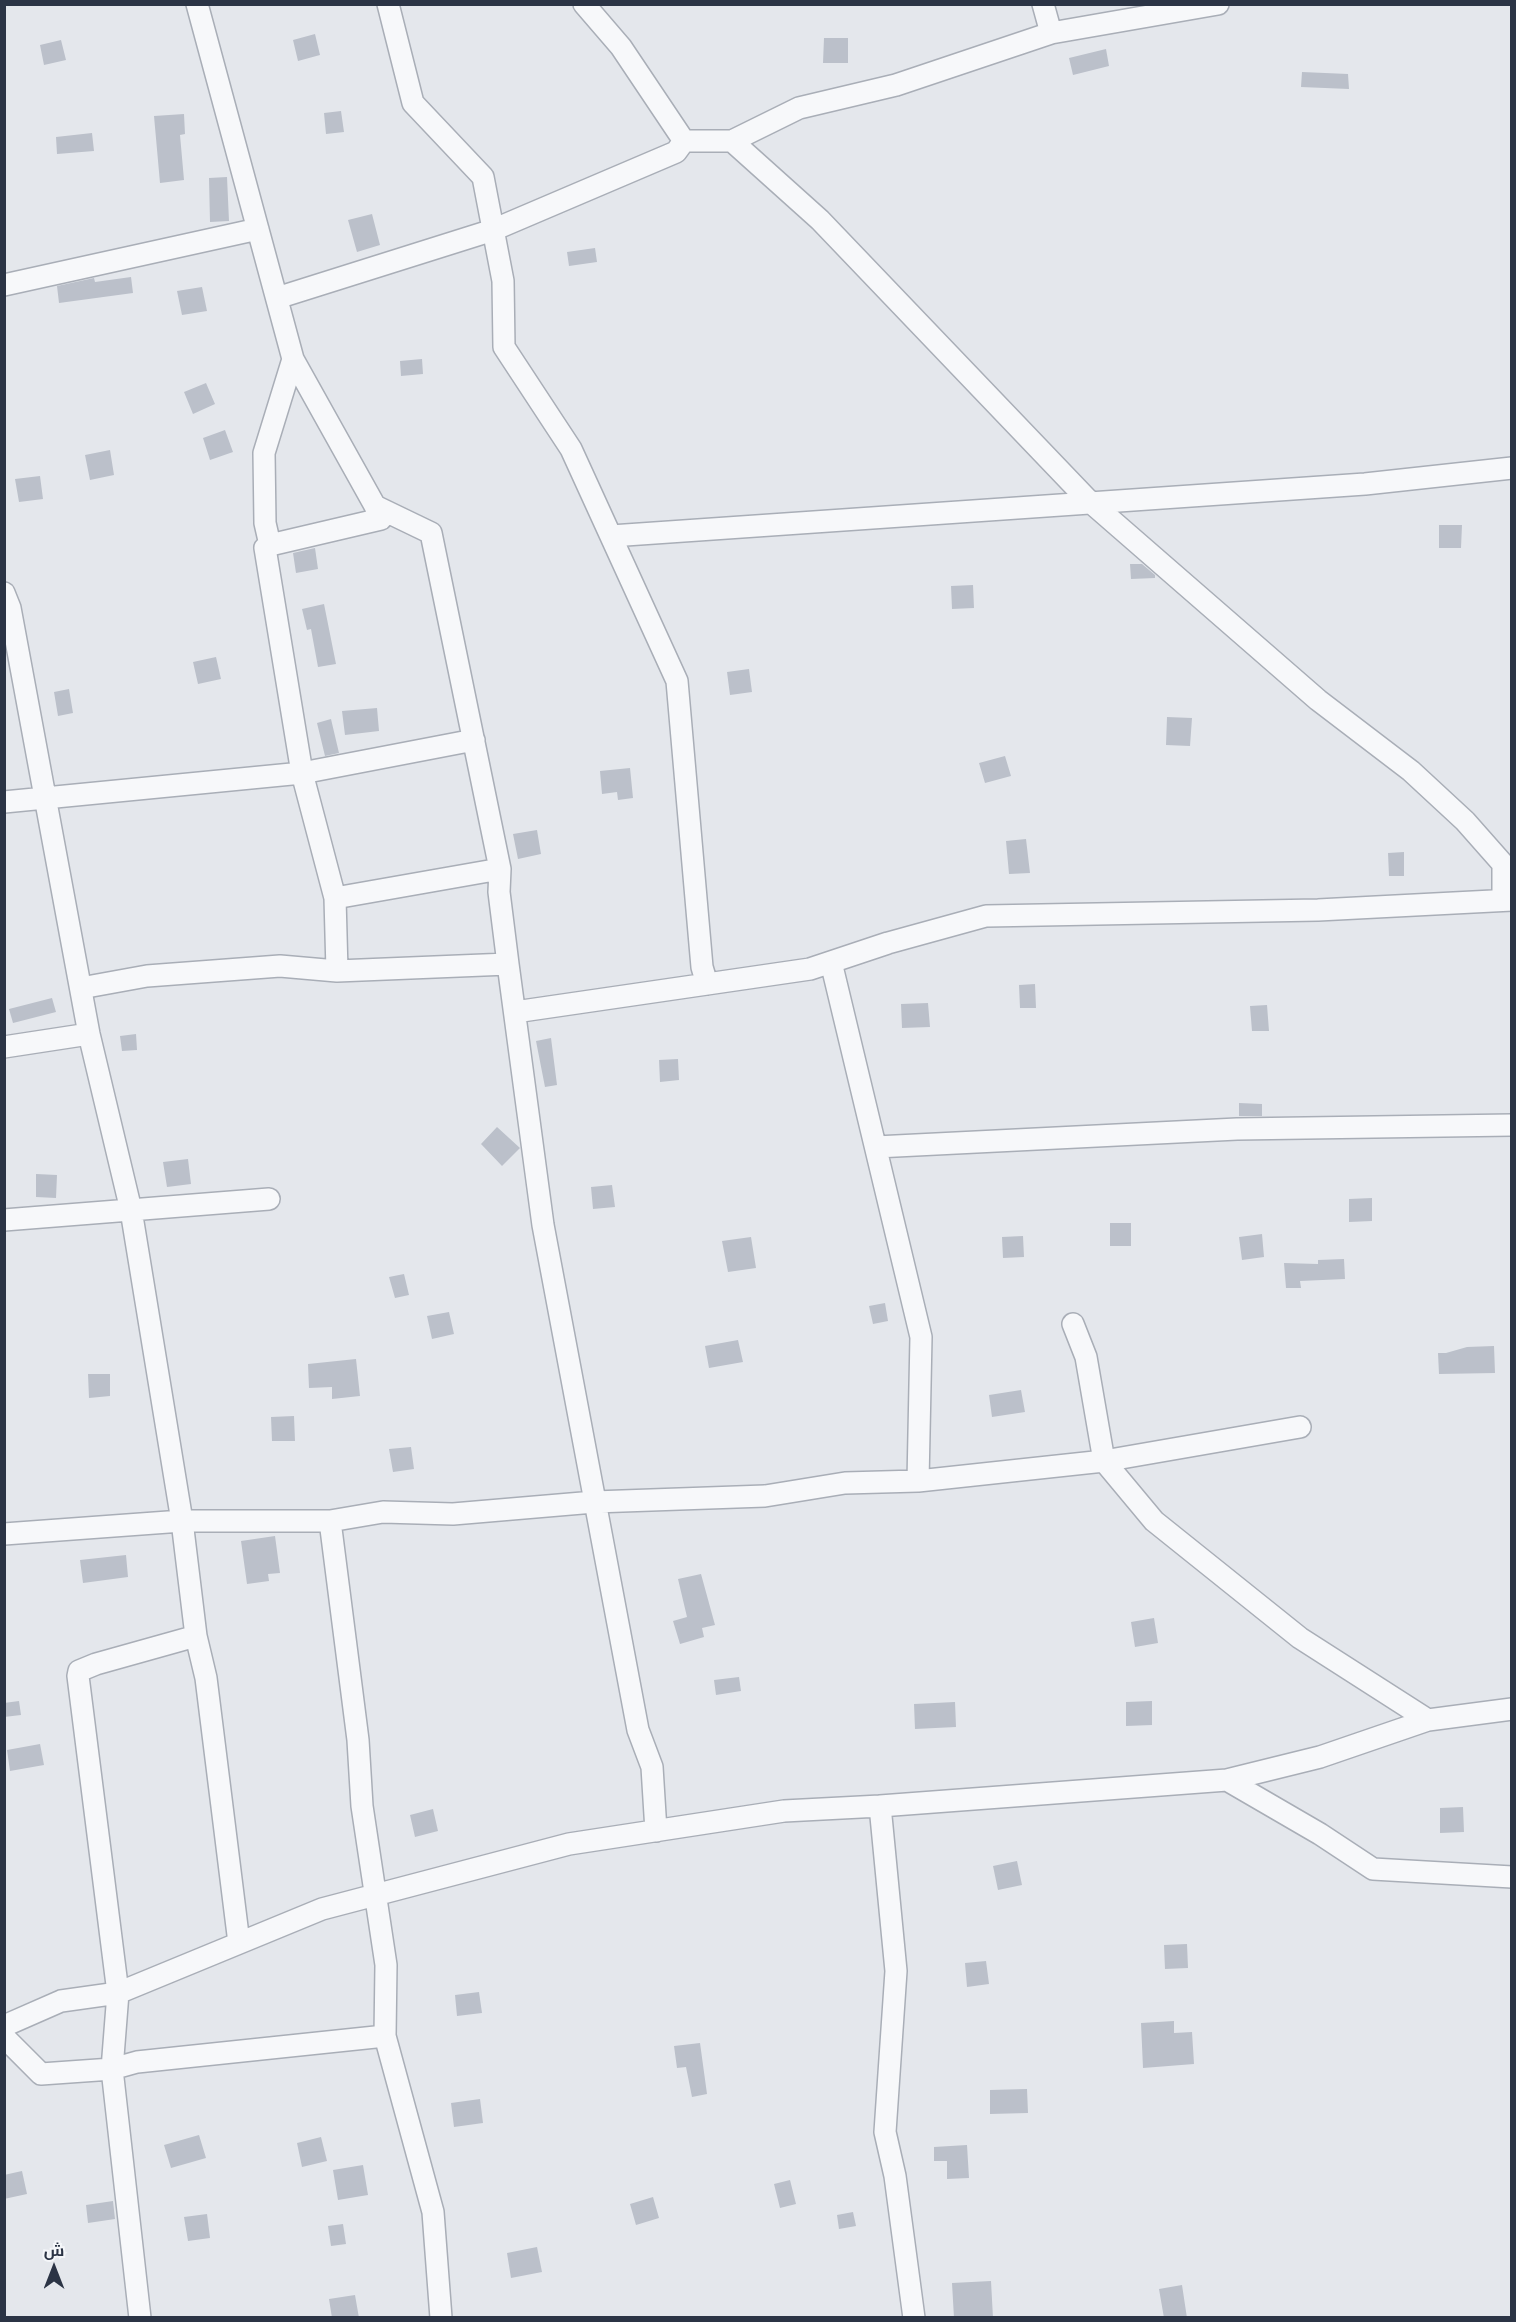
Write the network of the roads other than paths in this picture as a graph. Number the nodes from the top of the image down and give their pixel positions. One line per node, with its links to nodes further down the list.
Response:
1 (197, 4): 9 (street)
2 (388, 4): 10 (street)
3 (585, 4): 7 (street)
4 (1043, 4): 6 (street)
5 (1218, 4): 6 (street)
6 (1051, 33): 8 (street)
7 (684, 141): 8 (street); 10 (street)
8 (732, 141): 15 (street)
9 (258, 230): 11 (street); 12 (street)
10 (493, 230): 12 (street); 17 (street)
11 (4, 285)
12 (277, 298): 13 (street)
13 (293, 359): 16 (street); 18 (street)
14 (1512, 468): 15 (street)
15 (1092, 502): 17 (street); 26 (street)
16 (375, 506): 18 (street); 20 (street)
17 (611, 536): 30 (street)
18 (270, 545): 21 (street)
19 (4, 593): 22 (street)
20 (474, 740): 21 (street); 24 (street)
21 (302, 773): 22 (street); 25 (street)
22 (45, 799): 23 (street); 31 (street)
23 (4, 802)
24 (500, 868): 25 (street); 28 (street)
25 (335, 898): 29 (street)
26 (1507, 900): 27 (street)
27 (831, 962): 30 (street); 36 (street)
28 (508, 964): 29 (street); 32 (street)
29 (337, 971): 31 (street)
30 (707, 984): 32 (street)
31 (81, 988): 33 (street)
32 (514, 1012): 44 (street)
33 (89, 1034): 34 (street); 38 (street)
34 (4, 1047)
35 (1512, 1125): 36 (street)
36 (876, 1147): 43 (street)
37 (269, 1199): 38 (street)
38 (131, 1210): 39 (street); 45 (street)
39 (4, 1220)
40 (1073, 1324): 42 (street)
41 (1300, 1426): 42 (street)
42 (1104, 1461): 43 (street); 50 (street)
43 (918, 1481): 44 (street)
44 (594, 1503): 46 (street); 53 (street)
45 (182, 1521): 46 (street); 47 (street); 48 (street)
46 (330, 1521): 55 (street)
47 (4, 1534)
48 (196, 1636): 56 (street); 57 (street)
49 (1512, 1709): 50 (street)
50 (1428, 1720): 51 (street)
51 (1227, 1780): 52 (street); 54 (street)
52 (880, 1806): 53 (street); 64 (street)
53 (656, 1831): 55 (street)
54 (1512, 1877)
55 (376, 1895): 56 (street); 59 (street)
56 (239, 1943): 57 (street)
57 (118, 1993): 58 (street); 61 (street)
58 (4, 2026)
59 (385, 2036): 61 (street); 63 (street)
60 (4, 2037): 61 (street)
61 (112, 2069): 62 (street)
62 (140, 2318)
63 (441, 2318)
64 (914, 2318)

